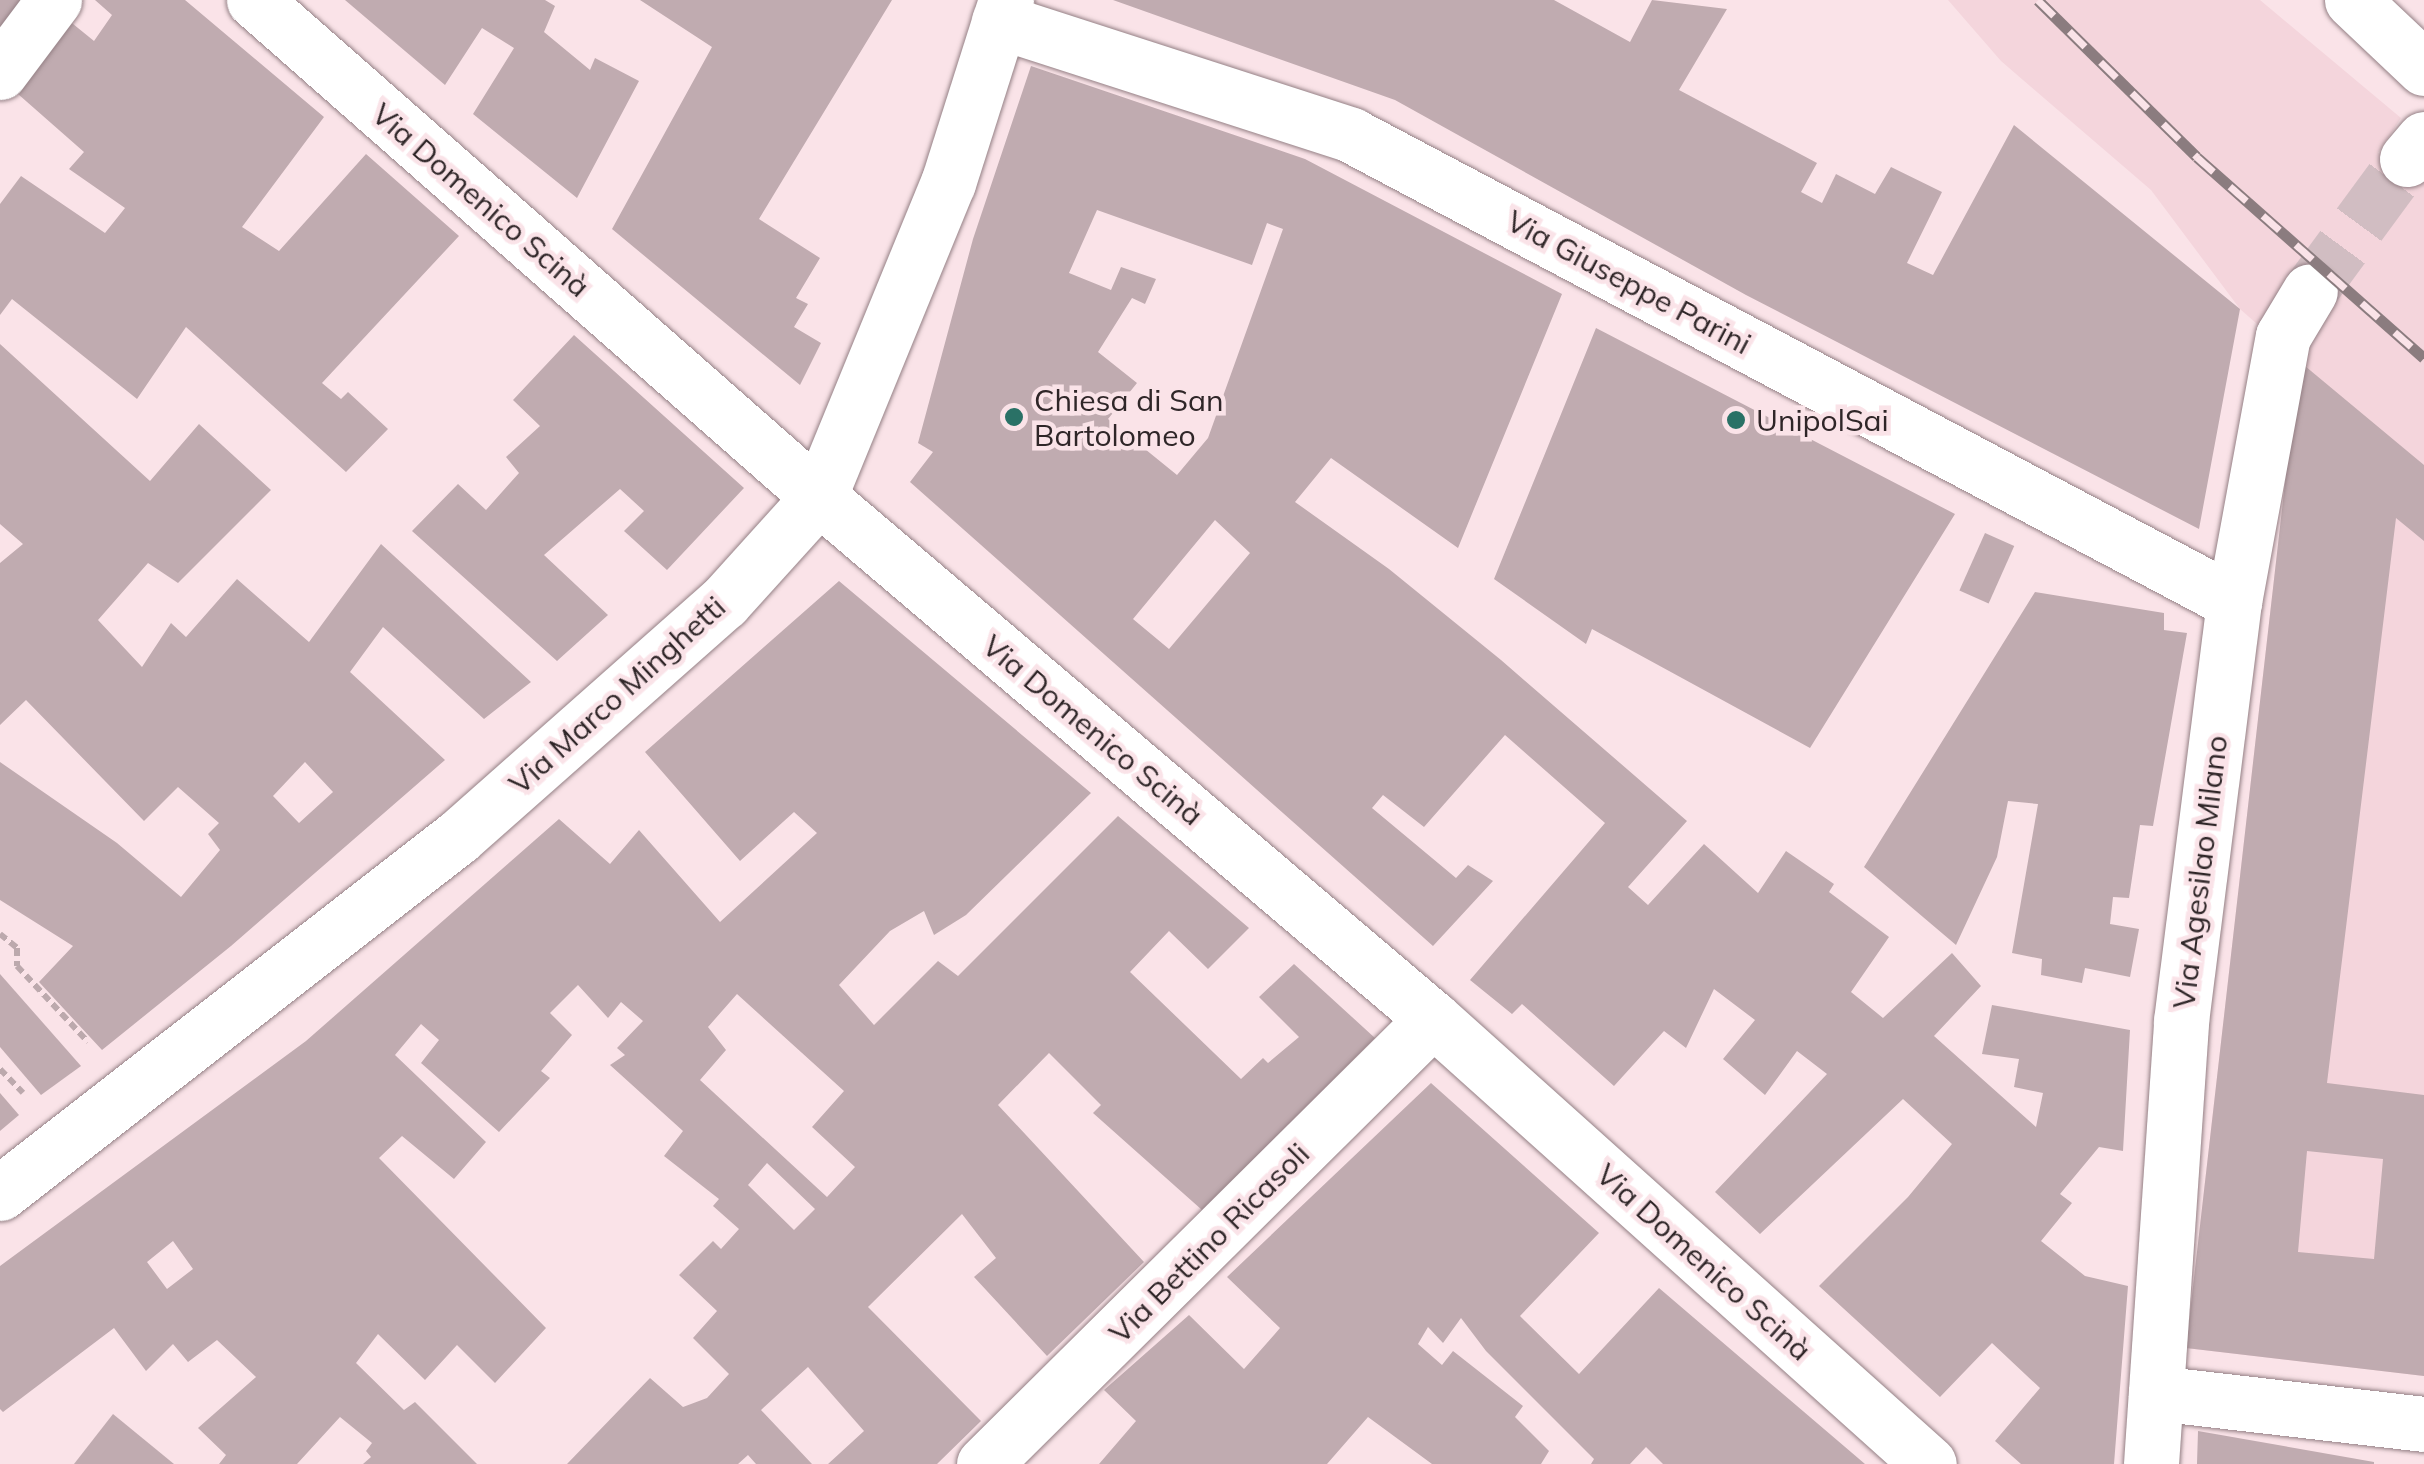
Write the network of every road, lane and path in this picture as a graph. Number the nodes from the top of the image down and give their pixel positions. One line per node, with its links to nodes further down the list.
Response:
1 (54, 0): 6 (street)
2 (254, 0): 8 (street, Via Domenico Scinà)
3 (2352, 0): 5 (street)
4 (1003, 11): 8 (street, Via Marco Minghetti); 9 (street, Via Giuseppe Parini)
5 (2424, 68)
6 (0, 72)
7 (2310, 291): 9 (street, Via Agesilao Milano)
8 (819, 498): 11 (street, Via Domenico Scinà); 12 (street, Via Marco Minghetti)
9 (2234, 602): 14 (street, Via Agesilao Milano)
10 (0, 934): 12 (path)
11 (1433, 1019): 16 (street, Via Bettino Ricasoli); 17 (street, Via Domenico Scinà)
12 (132, 1091): 13 (street, Via Marco Minghetti)
13 (0, 1192)
14 (2156, 1393): 15 (street); 18 (street, Via Agesilao Milano)
15 (2424, 1424)
16 (984, 1464)
17 (1928, 1464)
18 (2151, 1464)

